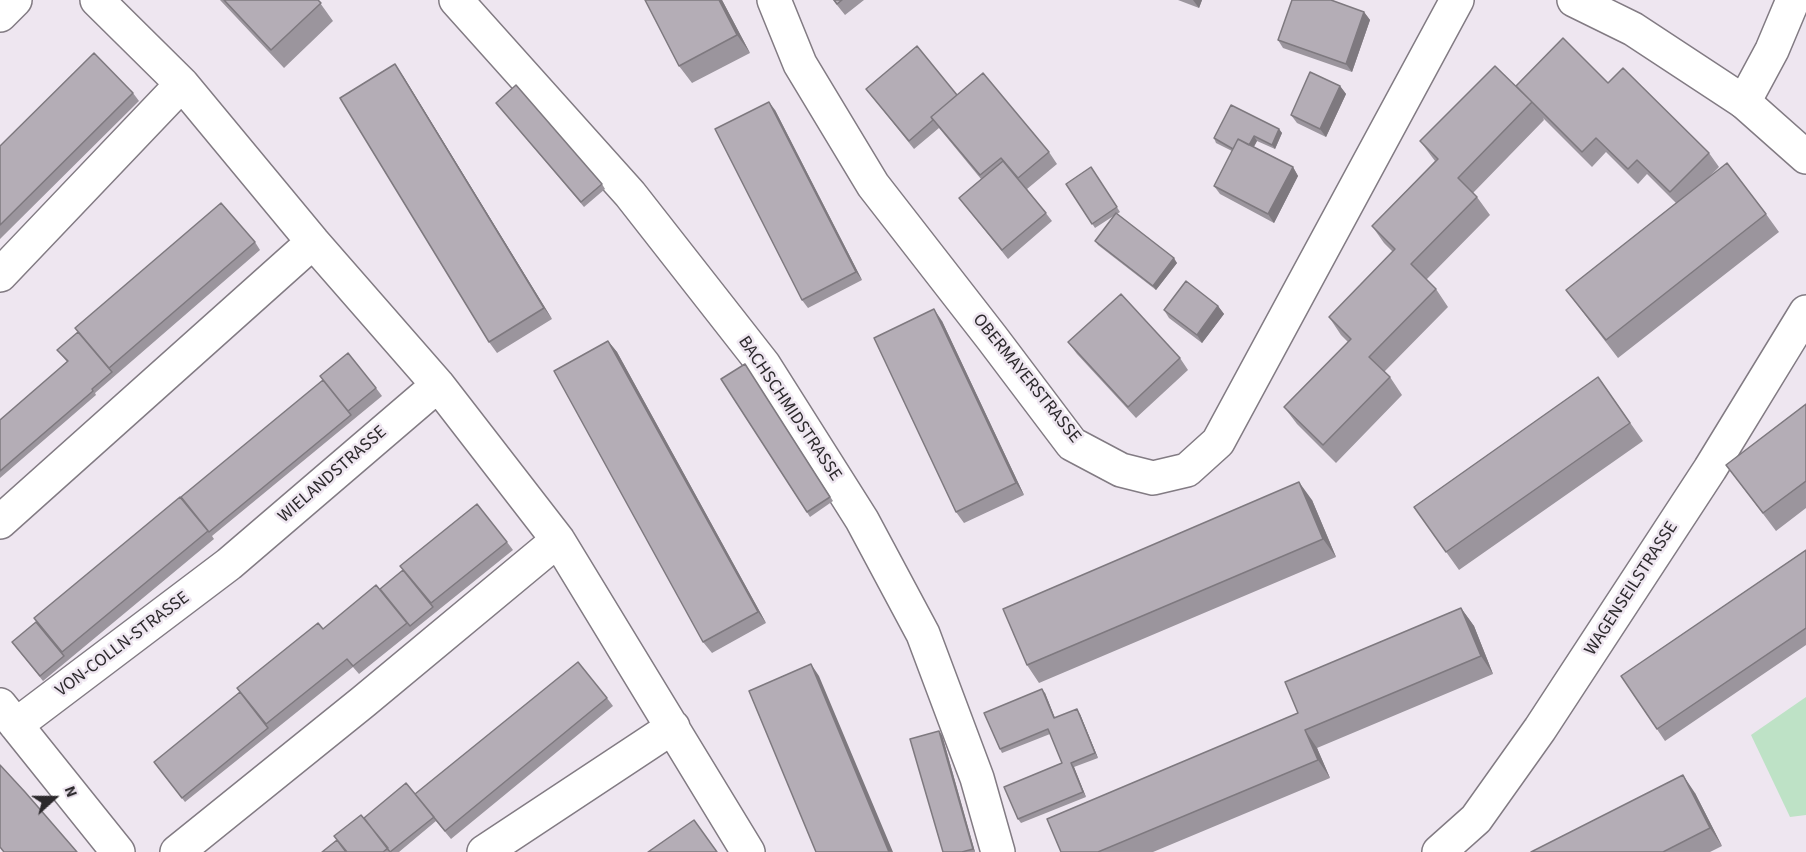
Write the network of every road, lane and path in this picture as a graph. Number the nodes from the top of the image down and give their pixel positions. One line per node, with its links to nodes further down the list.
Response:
1 (15, 0): 8 (street)
2 (97, 0): 9 (street)
3 (456, 0): 25 (street, BACHSCHMIDSTRASSE)
4 (774, 0): 5 (street, OBERMAYERSTRASSE)
5 (1456, 0)
6 (1574, 0): 10 (street)
7 (1795, 12): 10 (street)
8 (0, 15)
9 (182, 84): 12 (street); 13 (street)
10 (1744, 102): 11 (street)
11 (1806, 157)
12 (313, 242): 15 (street); 16 (street)
13 (0, 275)
14 (1806, 312): 26 (street, WAGENSEILSTRASSE)
15 (438, 385): 17 (street); 18 (street, WIELANDSTRASSE)
16 (0, 522)
17 (558, 540): 20 (street); 22 (street)
18 (229, 564): 19 (street, VON-COLLN-STRASSE)
19 (8, 715): 21 (street, VON-COLLN-STRASSE)
20 (673, 727): 23 (street); 24 (street)
21 (118, 852)
22 (177, 852)
23 (484, 852)
24 (748, 852)
25 (998, 852)
26 (1439, 852)

